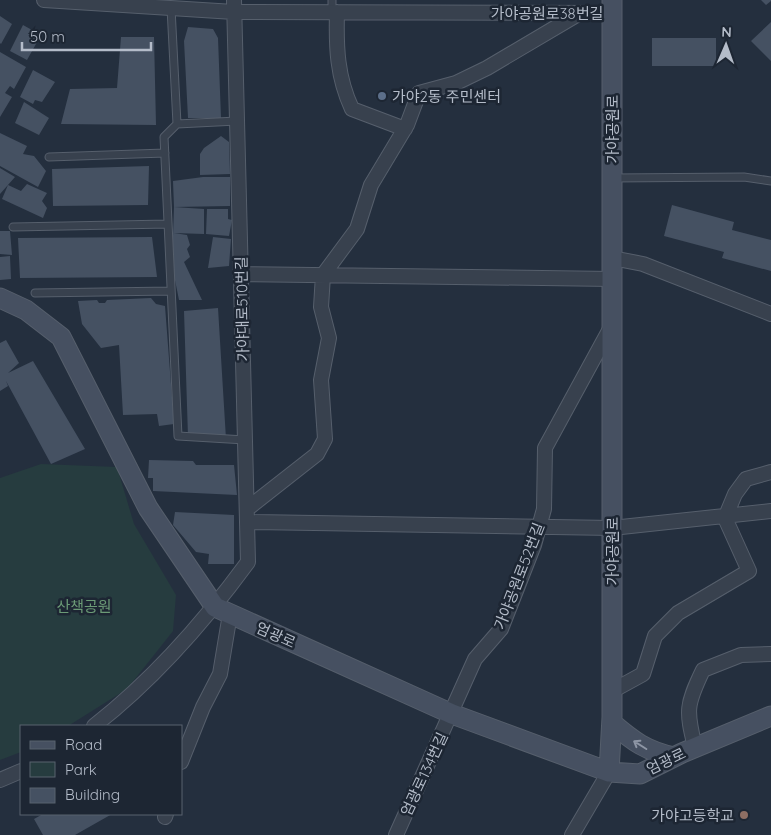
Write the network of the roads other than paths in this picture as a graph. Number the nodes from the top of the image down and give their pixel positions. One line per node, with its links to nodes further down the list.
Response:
1 (44, 0): 4 (street, 가야공원로38번길)
2 (234, 6): 4 (street, 가야공원로38번길); 5 (street, 가야공원로38번길); 7 (street, 가야대로510번길)
3 (612, 7): 6 (street, 가야공원로38번길); 12 (main road, 가야공원로)
4 (171, 8): 8 (lane)
5 (334, 8): 6 (street, 가야공원로38번길); 9 (street)
6 (580, 14): 9 (street)
7 (237, 121): 8 (lane); 17 (street, 가야대로510번길)
8 (176, 124): 10 (lane)
9 (405, 129): 18 (street)
10 (165, 153): 11 (lane); 14 (lane)
11 (49, 157)
12 (612, 178): 13 (lane); 16 (main road, 가야공원로)
13 (771, 182)
14 (168, 224): 15 (lane); 20 (lane)
15 (14, 227)
16 (612, 258): 19 (main road, 가야공원로); 23 (street)
17 (241, 274): 18 (street); 25 (street, 가야대로510번길)
18 (324, 275): 19 (street); 29 (street)
19 (612, 278): 24 (main road, 가야공원로)
20 (171, 291): 21 (lane); 25 (lane)
21 (35, 293)
22 (0, 298): 32 (main road)
23 (771, 314)
24 (612, 324): 30 (street, 가야공원로52번길); 31 (main road, 가야공원로)
25 (245, 440): 29 (street, 가야대로510번길)
26 (771, 472): 28 (street)
27 (771, 511): 28 (street)
28 (726, 515): 31 (street); 34 (street)
29 (247, 516): 30 (street); 32 (street, 가야대로510번길)
30 (539, 527): 31 (street); 35 (street, 가야공원로52번길)
31 (612, 528): 34 (main road, 가야공원로)
32 (222, 611): 35 (main road, 엄광로); 38 (street, 가야대로510번길); 41 (street)
33 (771, 654): 39 (street, 엄광로)
34 (612, 691): 37 (main road, 가야공원로)
35 (452, 714): 43 (main road, 엄광로); 45 (street, 엄광로134번길)
36 (771, 716): 39 (main road, 엄광로)
37 (612, 723): 40 (main road, one-way to 37); 43 (main road, 가야공원로)
38 (95, 725)
39 (695, 748): 40 (main road, 엄광로)
40 (674, 757): 43 (main road, 엄광로)
41 (182, 760)
42 (20, 771): 44 (street)
43 (609, 772): 46 (street, 가야공원로)
44 (0, 780)
45 (396, 835)
46 (572, 835)

